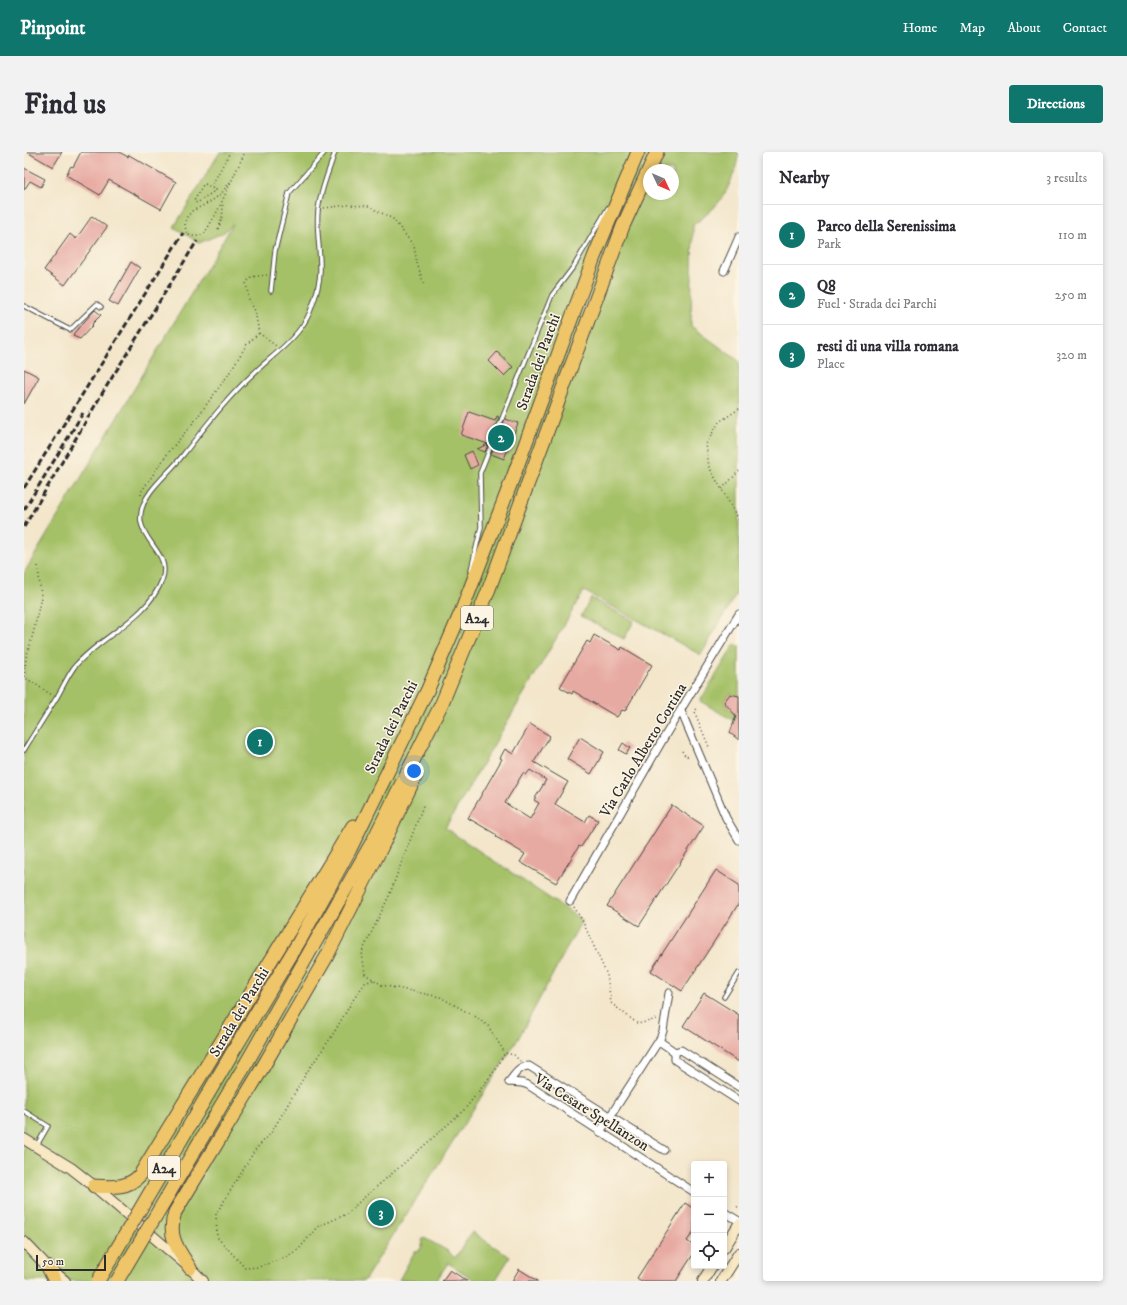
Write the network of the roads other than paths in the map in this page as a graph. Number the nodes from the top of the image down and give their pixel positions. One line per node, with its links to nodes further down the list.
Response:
1 (325, 152): 10 (lane)
2 (335, 152): 19 (lane)
3 (638, 152): 5 (highway, Strada dei Parchi / A24)
4 (657, 152): 17 (highway, Strada dei Parchi / A24)
5 (628, 174): 6 (lane); 15 (highway, Strada dei Parchi / A24)
6 (612, 200)
7 (608, 207): 13 (lane)
8 (739, 237): 9 (street)
9 (724, 271)
10 (271, 291)
11 (24, 306): 12 (lane)
12 (102, 307)
13 (470, 572)
14 (469, 580): 15 (lane)
15 (462, 610): 20 (highway, Strada dei Parchi / A24)
16 (739, 614): 18 (street, Via Carlo Alberto Cortina)
17 (442, 703): 46 (highway); 51 (highway, Strada dei Parchi / A24, bridge)
18 (681, 711): 21 (street); 22 (street, Via Carlo Alberto Cortina)
19 (24, 750)
20 (392, 763): 37 (highway); 50 (highway, Strada dei Parchi / A24, bridge)
21 (739, 840)
22 (570, 900)
23 (739, 973): 25 (lane)
24 (669, 993): 26 (street)
25 (724, 997)
26 (659, 1041): 27 (street); 31 (street)
27 (675, 1052): 28 (street); 29 (street)
28 (739, 1087)
29 (739, 1101)
30 (24, 1110): 35 (lane)
31 (610, 1116): 32 (street); 32 (street, Via Cesare Spellanzon); 36 (street, Via Cesare Spellanzon)
32 (600, 1132): 38 (street, Via Cesare Spellanzon)
33 (24, 1139): 35 (main road)
34 (24, 1142): 35 (main road)
35 (37, 1146): 37 (main road)
36 (664, 1150)
37 (94, 1186): 46 (main road)
38 (691, 1190)
39 (727, 1214): 40 (street)
40 (739, 1221)
41 (739, 1224): 43 (main road)
42 (24, 1242): 45 (main road)
43 (727, 1243)
44 (739, 1253): 54 (main road)
45 (48, 1267): 48 (highway); 49 (main road)
46 (190, 1268): 52 (main road)
47 (710, 1269): 53 (main road)
48 (55, 1281)
49 (65, 1281)
50 (98, 1281)
51 (117, 1281)
52 (203, 1281)
53 (703, 1281)
54 (721, 1281)

